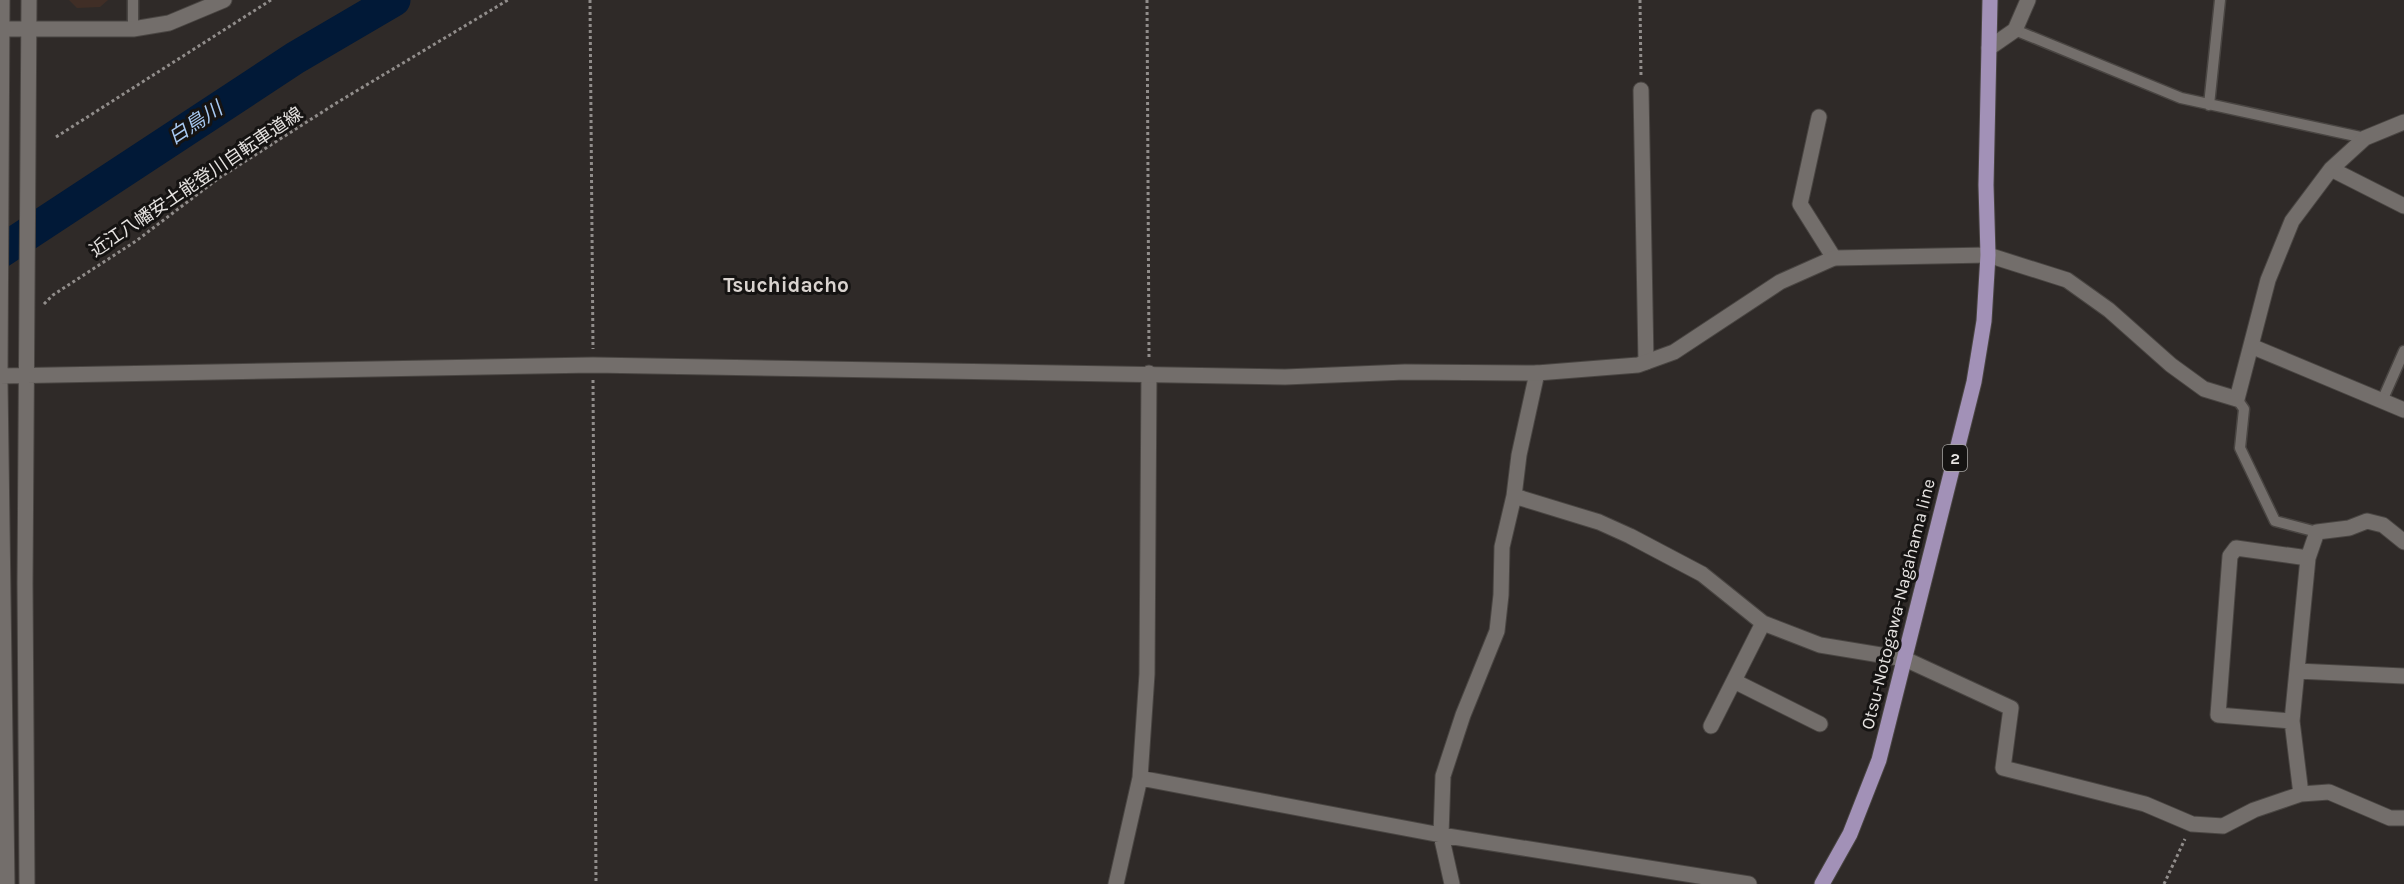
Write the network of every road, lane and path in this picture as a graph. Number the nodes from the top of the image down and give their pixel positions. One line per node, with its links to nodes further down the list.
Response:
1 (2, 0): 14 (street)
2 (29, 0): 13 (street)
3 (133, 0): 15 (lane)
4 (224, 0): 15 (street)
5 (271, 0): 22 (path)
6 (508, 0): 28 (path, 近江八幡安土能登川自転車道線)
7 (590, 0): 32 (path)
8 (1147, 0): 33 (path)
9 (1640, 0): 18 (path)
10 (1989, 0): 17 (main road, Otsu-Notogawa-Nagahama line / 2)
11 (2028, 0): 16 (street)
12 (2220, 0): 19 (lane)
13 (29, 28): 14 (street); 15 (street); 28 (street)
14 (3, 29): 35 (street)
15 (133, 29)
16 (2015, 30): 17 (street); 19 (lane)
17 (1989, 48): 26 (main road, Otsu-Notogawa-Nagahama line / 2)
18 (1641, 90): 31 (street)
19 (2210, 105): 23 (lane)
20 (1819, 117): 27 (street)
21 (2400, 127): 23 (street)
22 (56, 137)
23 (2365, 138): 24 (street)
24 (2331, 169): 25 (street); 29 (street)
25 (2404, 206)
26 (1988, 255): 27 (street); 38 (street); 46 (main road, Otsu-Notogawa-Nagahama line / 2)
27 (1834, 258): 31 (street)
28 (34, 307): 36 (street)
29 (2252, 346): 38 (street); 39 (street)
30 (2404, 351): 39 (lane)
31 (1646, 362): 34 (street)
32 (593, 365): 33 (street); 36 (street); 60 (path)
33 (1149, 373): 34 (street); 53 (street)
34 (1537, 373): 41 (street)
35 (0, 376): 36 (street)
36 (26, 376): 59 (street)
37 (0, 382): 58 (street)
38 (2237, 399): 42 (lane)
39 (2382, 401): 40 (street)
40 (2404, 410)
41 (1514, 496): 45 (street); 57 (street)
42 (2317, 532): 43 (street); 44 (street)
43 (2404, 542)
44 (2308, 558): 47 (street); 50 (street)
45 (1763, 623): 46 (street); 49 (street)
46 (1905, 659): 56 (street); 64 (main road, Otsu-Notogawa-Nagahama line / 2)
47 (2297, 671): 48 (street); 50 (street)
48 (2404, 676)
49 (1734, 681): 51 (street); 52 (street)
50 (2292, 721): 54 (street)
51 (1820, 724)
52 (1711, 726)
53 (1140, 778): 57 (street); 61 (street)
54 (2301, 794): 55 (street); 56 (street)
55 (2404, 818)
56 (2192, 824): 65 (path)
57 (1441, 835): 62 (street); 63 (street)
58 (7, 884)
59 (27, 884)
60 (596, 884)
61 (1116, 884)
62 (1452, 884)
63 (1749, 884)
64 (1822, 884)
65 (2164, 884)

